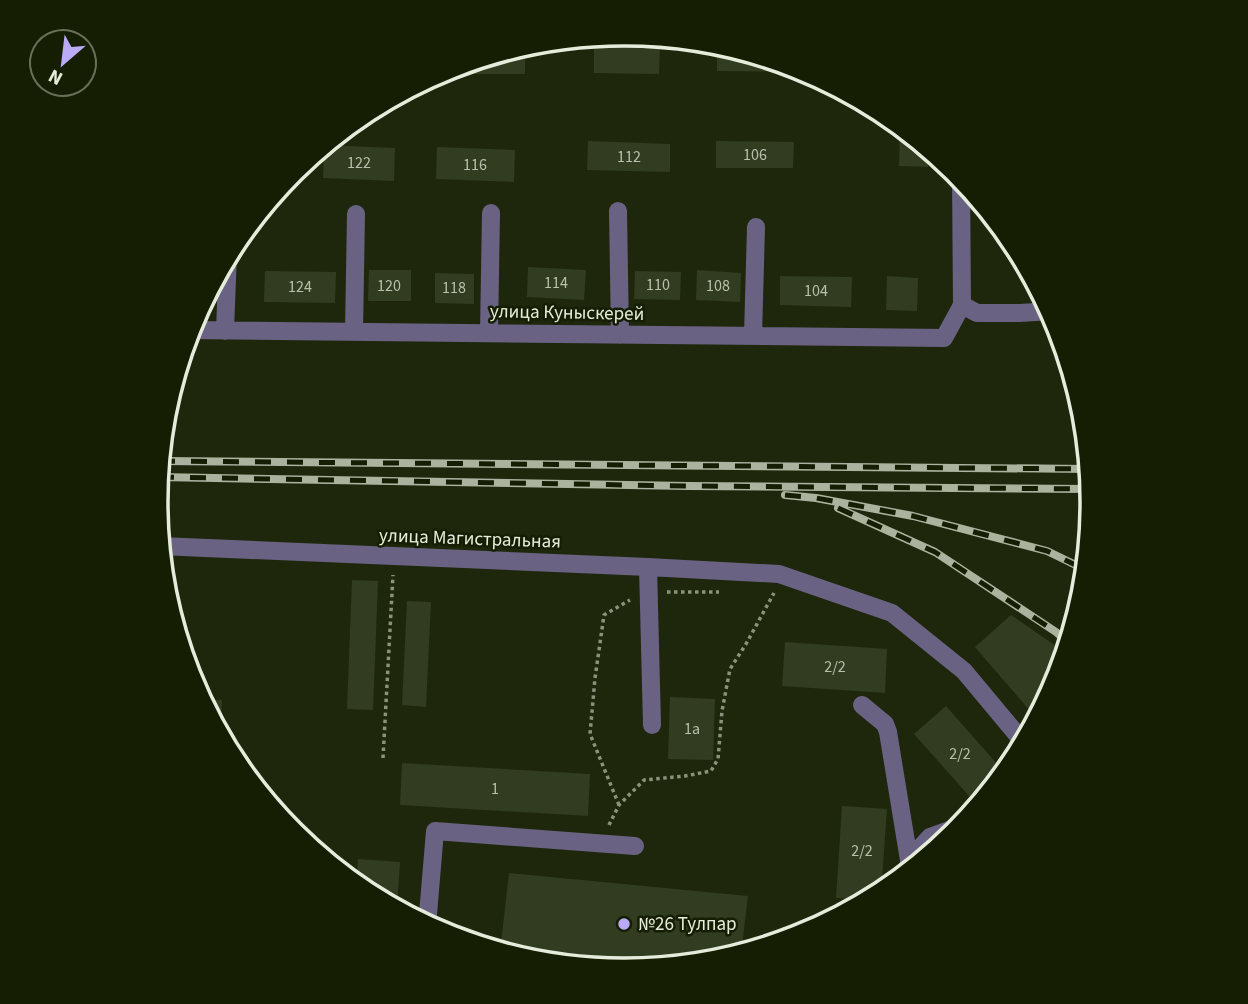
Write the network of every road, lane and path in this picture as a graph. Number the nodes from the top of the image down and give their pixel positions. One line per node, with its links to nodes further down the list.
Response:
1 (961, 195): 7 (street)
2 (618, 211): 13 (street)
3 (491, 213): 12 (street)
4 (356, 214): 11 (street)
5 (756, 227): 14 (street)
6 (227, 278): 10 (street)
7 (962, 305): 8 (street); 14 (street, улица Куныскерей)
8 (1039, 312)
9 (201, 330): 10 (street, улица Куныскерей)
10 (225, 331): 11 (street, улица Куныскерей)
11 (354, 332): 12 (street, улица Куныскерей)
12 (489, 333): 13 (street, улица Куныскерей)
13 (620, 335): 14 (street, улица Куныскерей)
14 (753, 336)
15 (169, 546): 16 (street, улица Магистральная)
16 (394, 557): 17 (street, улица Магистральная); 22 (path)
17 (648, 566): 18 (street, улица Магистральная); 20 (street)
18 (779, 574): 21 (street, улица Магистральная); 24 (path)
19 (862, 705): 27 (street)
20 (652, 725)
21 (1017, 734)
22 (383, 758)
23 (936, 835): 26 (street)
24 (599, 844): 25 (street); 28 (street)
25 (635, 846)
26 (923, 847)
27 (907, 860)
28 (428, 914)

